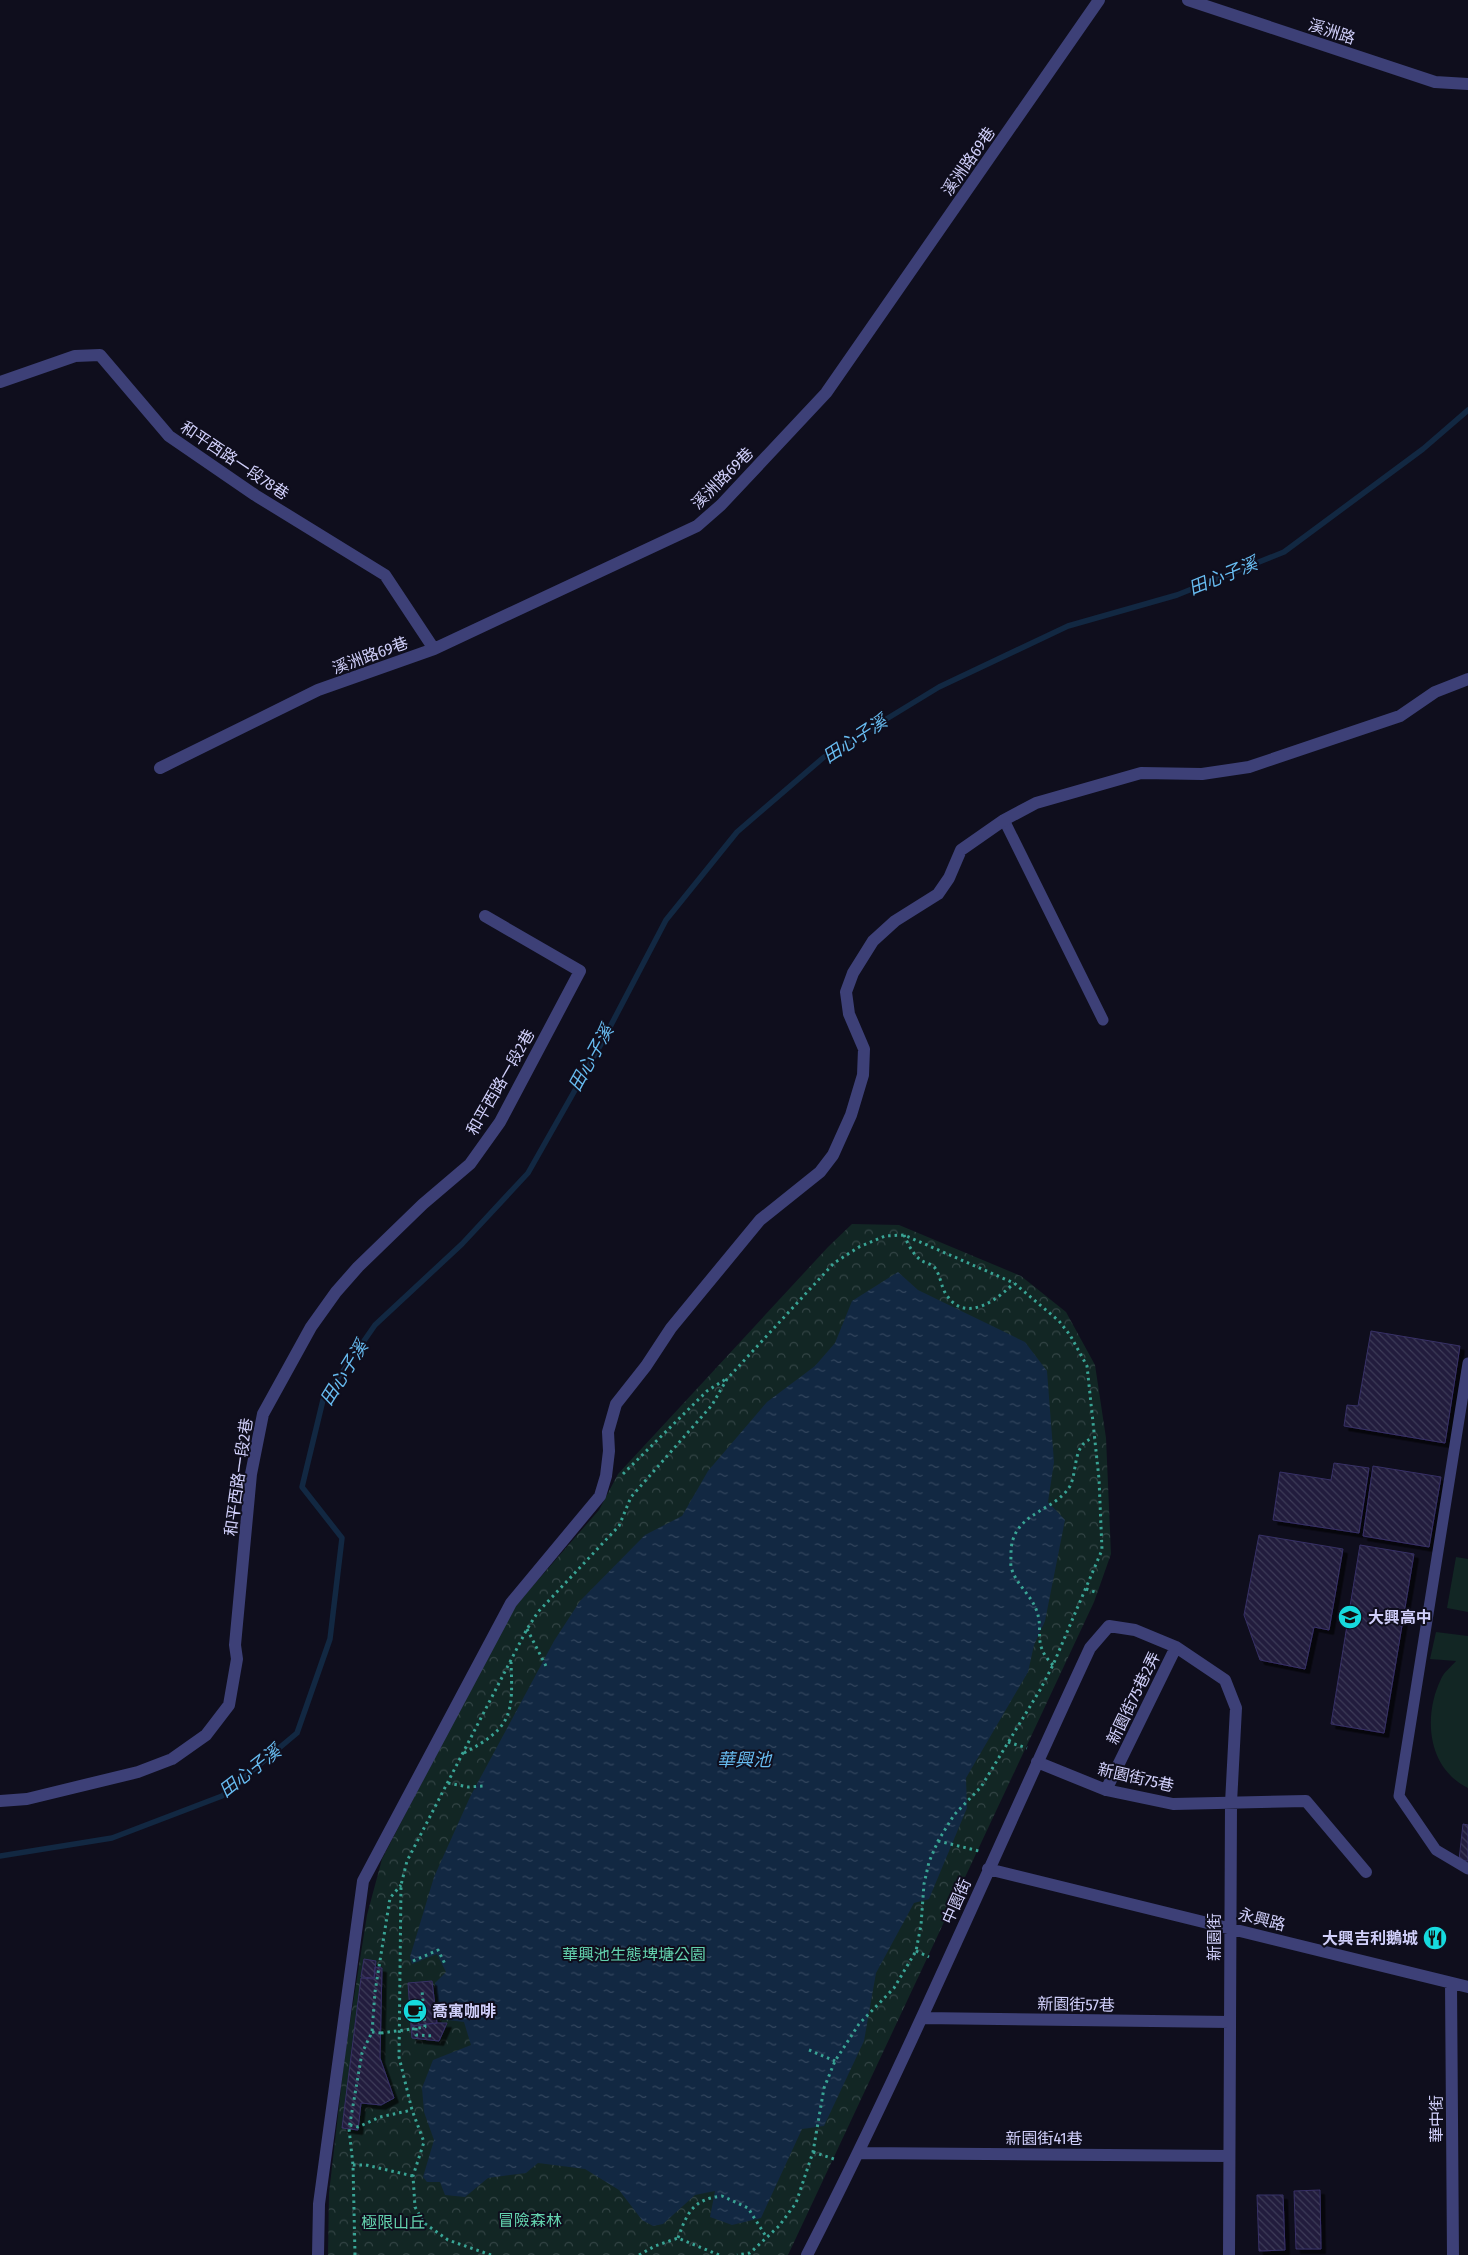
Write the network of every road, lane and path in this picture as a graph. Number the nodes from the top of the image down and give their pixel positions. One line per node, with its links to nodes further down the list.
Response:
1 (1099, 0): 5 (street, 溪洲路69巷)
2 (1188, 0): 3 (street, 溪洲路)
3 (1468, 84)
4 (0, 382): 5 (street, 和平西路一段78巷)
5 (434, 649): 7 (street, 溪洲路69巷)
6 (1468, 679): 8 (street)
7 (160, 768)
8 (1004, 820): 10 (lane); 65 (street)
9 (485, 916): 31 (street, 和平西路一段2巷)
10 (1103, 1020)
11 (904, 1235): 12 (path); 12 (path); 14 (path)
12 (1014, 1283): 15 (path)
13 (1468, 1363): 35 (lane)
14 (727, 1378): 16 (path); 19 (path)
15 (1094, 1438): 17 (path); 22 (path)
16 (621, 1479)
17 (1086, 1589): 18 (path); 22 (path)
18 (1098, 1593)
19 (527, 1629): 21 (path); 23 (path)
20 (1176, 1647): 27 (street, 中園街); 30 (street, 新園街75巷2弄); 32 (street, 新園街)
21 (511, 1661): 26 (path); 26 (path)
22 (1053, 1665): 24 (path)
23 (547, 1668)
24 (1008, 1742): 25 (path); 33 (path)
25 (1027, 1748)
26 (463, 1753): 28 (path)
27 (1037, 1762): 30 (street, 新園街75巷); 36 (street, 中園街)
28 (448, 1783): 29 (path); 38 (path)
29 (483, 1786)
30 (1106, 1790): 32 (street, 新園街75巷)
31 (0, 1801)
32 (1231, 1803): 37 (street, 新園街75巷); 39 (street, 新園街)
33 (938, 1841): 34 (path); 40 (path)
34 (979, 1851)
35 (1468, 1868)
36 (988, 1869): 39 (street, 永興路); 47 (street, 中園街)
37 (1366, 1872)
38 (401, 1885): 50 (path); 54 (path)
39 (1230, 1927): 44 (street, 永興路); 48 (street, 新園街)
40 (916, 1950): 41 (path); 53 (path)
41 (929, 1957)
42 (413, 1961): 43 (path)
43 (446, 1966)
44 (1452, 1983): 45 (street, 永興路); 73 (street, 華中街)
45 (1468, 1987)
46 (422, 1990): 49 (path)
47 (922, 2018): 48 (street, 新園街57巷); 57 (street, 中園街)
48 (1230, 2022): 58 (street, 新園街)
49 (414, 2028): 50 (path, bridge); 51 (path)
50 (372, 2032): 55 (path)
51 (434, 2036)
52 (809, 2050): 53 (path)
53 (835, 2062): 56 (path)
54 (412, 2110): 55 (path); 61 (path)
55 (350, 2125): 60 (path)
56 (813, 2152): 59 (path); 63 (path)
57 (859, 2153): 58 (street, 新園街41巷); 71 (street, 中園街)
58 (1229, 2156): 72 (street, 新園街)
59 (834, 2159)
60 (353, 2165): 61 (path); 66 (path)
61 (413, 2176): 67 (path)
62 (678, 2238): 63 (path); 68 (path); 69 (path)
63 (767, 2238): 64 (path)
64 (751, 2254): 70 (path)
65 (318, 2255)
66 (355, 2255)
67 (491, 2255)
68 (639, 2255)
69 (719, 2255)
70 (737, 2255)
71 (808, 2255)
72 (1229, 2255)
73 (1453, 2255)

